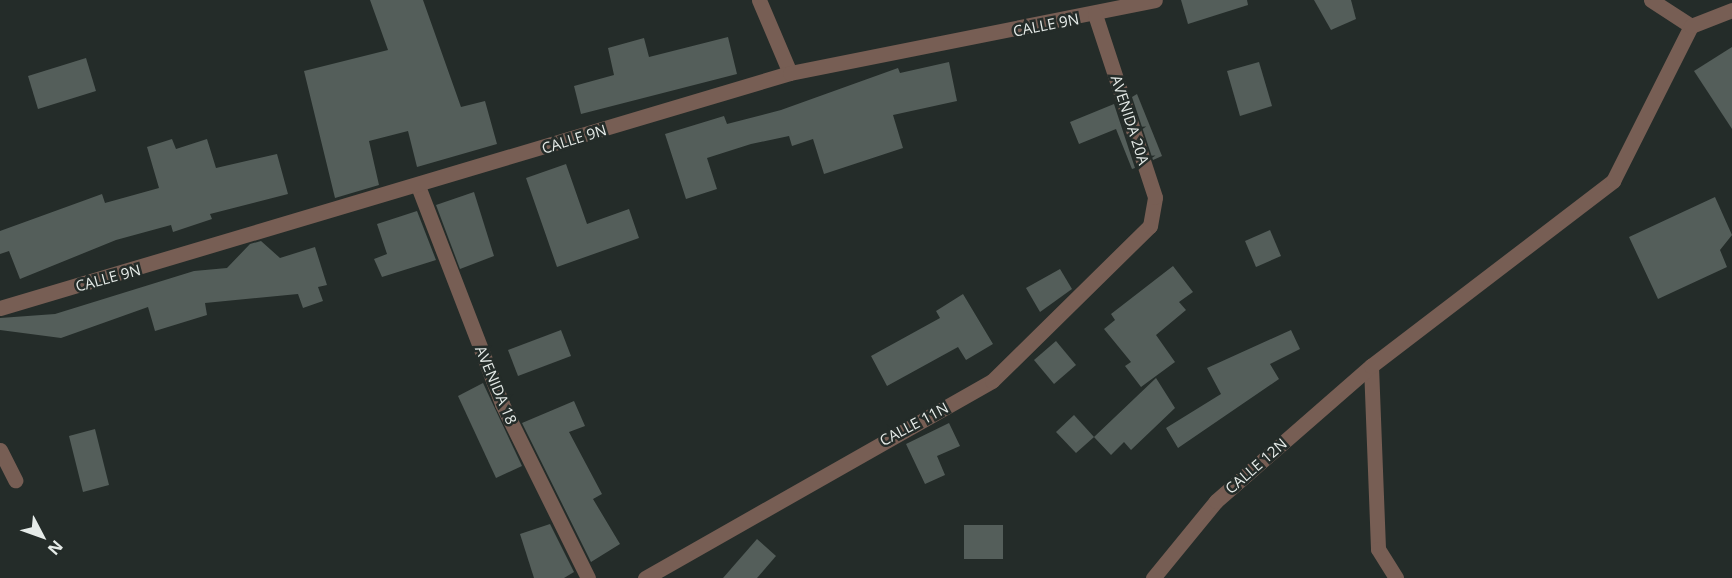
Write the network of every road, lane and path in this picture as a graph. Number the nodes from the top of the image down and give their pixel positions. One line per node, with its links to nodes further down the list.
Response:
1 (759, 0): 7 (street)
2 (1155, 0): 5 (street, CALLE 9N)
3 (1651, 0): 6 (street)
4 (1732, 10): 6 (street)
5 (1095, 15): 7 (street, CALLE 9N); 9 (street, AVENIDA 20A)
6 (1691, 26): 11 (street, CALLE 12N)
7 (790, 73): 8 (street, CALLE 9N)
8 (418, 186): 10 (street, CALLE 9N); 14 (street, AVENIDA 18)
9 (1150, 226): 15 (street, CALLE 11N)
10 (0, 308)
11 (1371, 366): 16 (street, CALLE 12N); 17 (street)
12 (0, 450): 13 (street)
13 (15, 480)
14 (588, 578)
15 (645, 578)
16 (1153, 578)
17 (1396, 578)

